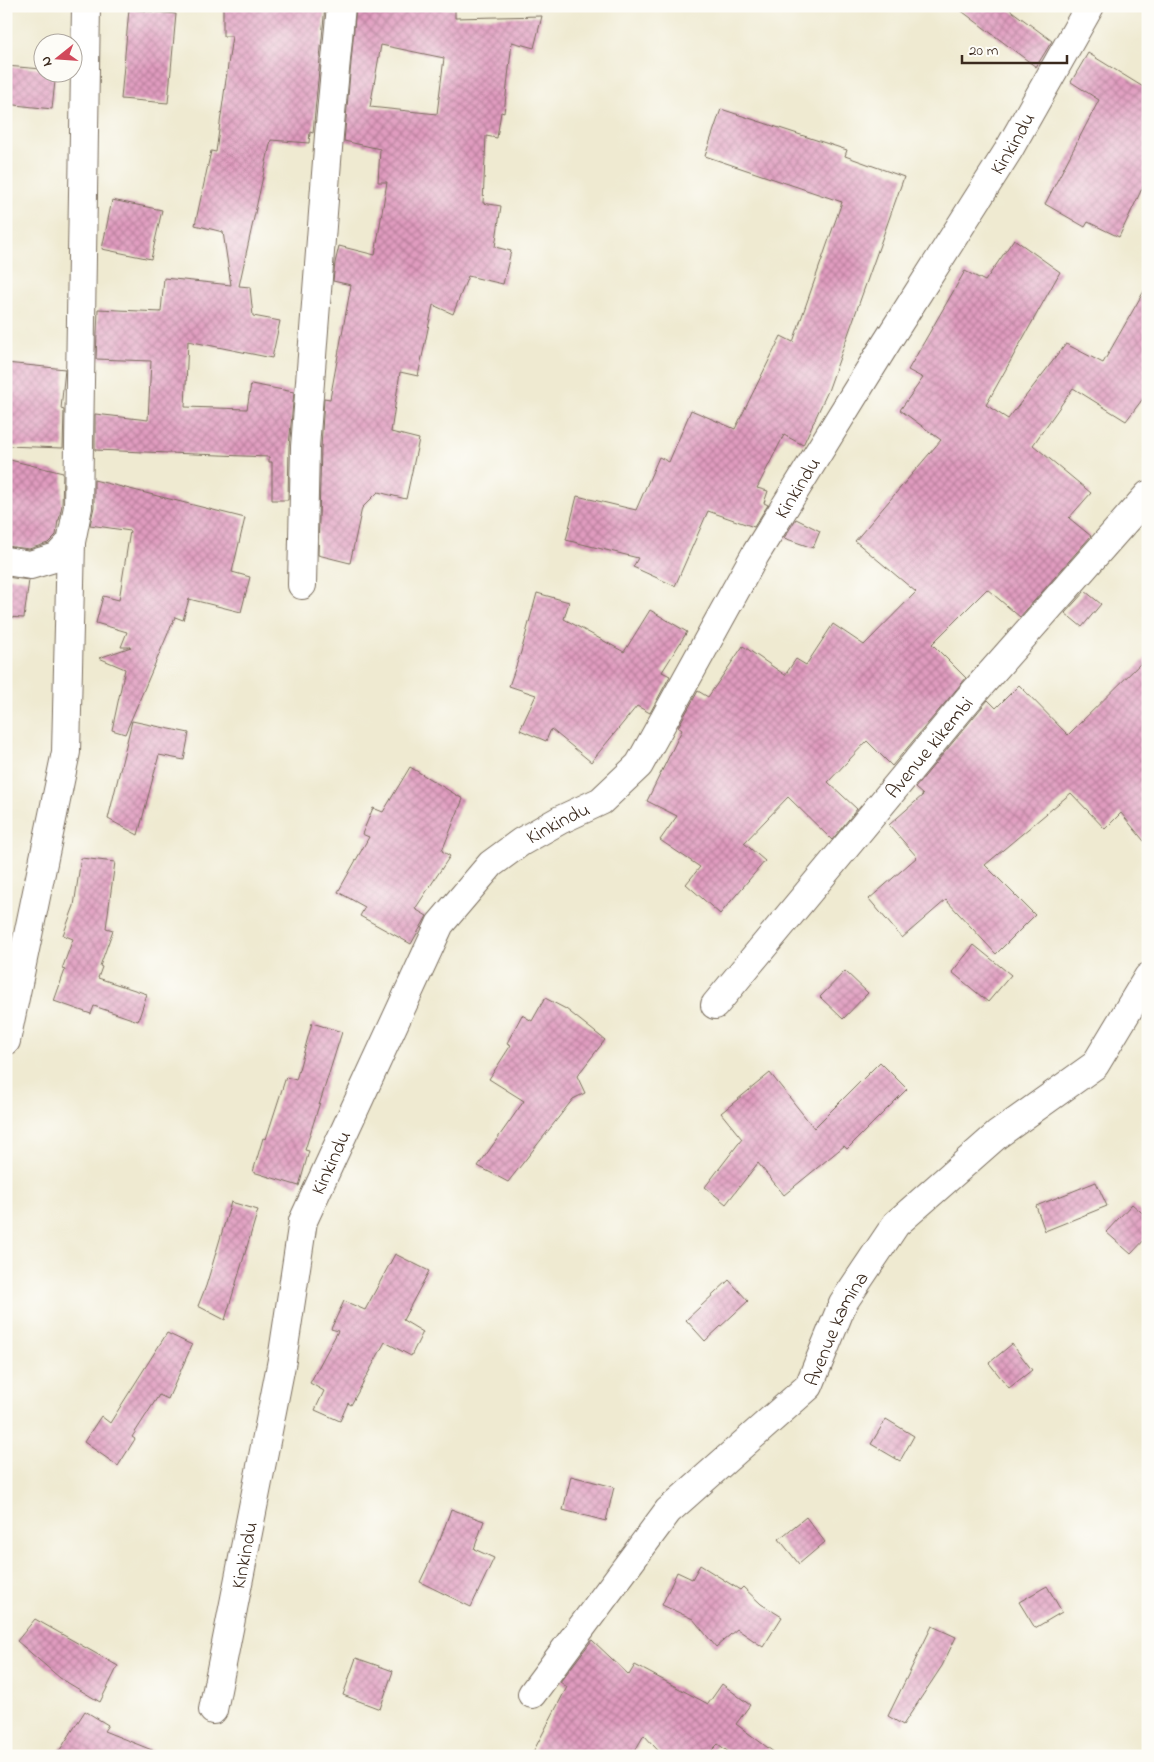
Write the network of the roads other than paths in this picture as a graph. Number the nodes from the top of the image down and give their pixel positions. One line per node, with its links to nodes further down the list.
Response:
1 (86, 6): 5 (street)
2 (341, 6): 7 (street)
3 (1090, 6): 12 (street, Kinkindu)
4 (1148, 494): 9 (street, Avenue kikembi)
5 (72, 542): 6 (street); 10 (street)
6 (6, 560)
7 (302, 586)
8 (1148, 977): 11 (street, Avenue kamina)
9 (715, 1005)
10 (6, 1041)
11 (532, 1694)
12 (212, 1710)

